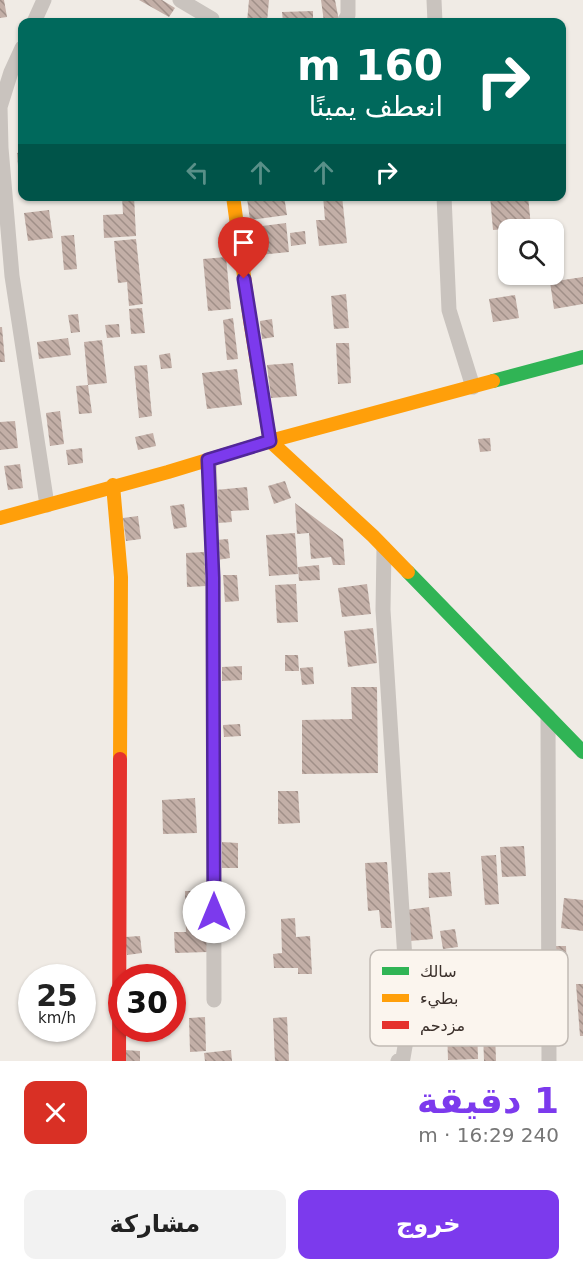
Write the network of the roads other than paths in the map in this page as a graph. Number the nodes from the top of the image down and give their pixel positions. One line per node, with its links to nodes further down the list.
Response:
1 (44, 0): 5 (street)
2 (180, 0): 6 (street)
3 (348, 0): 7 (street)
4 (434, 0): 8 (street)
5 (36, 18)
6 (210, 18)
7 (346, 18)
8 (435, 18)
9 (18, 53): 10 (street)
10 (8, 65): 13 (street)
11 (234, 201): 16 (street)
12 (444, 201): 15 (street)
13 (6, 277): 19 (street)
14 (583, 357): 15 (street)
15 (473, 387): 16 (street)
16 (270, 441): 17 (street); 21 (street)
17 (208, 460): 18 (street); 26 (street)
18 (113, 485): 19 (street); 29 (street)
19 (46, 505): 20 (street)
20 (0, 518)
21 (384, 548): 22 (street); 24 (street)
22 (548, 716): 23 (street); 25 (street)
23 (583, 752)
24 (404, 950)
25 (549, 950)
26 (214, 1000)
27 (405, 1046): 30 (street)
28 (549, 1046): 31 (street)
29 (119, 1061)
30 (398, 1061)
31 (549, 1061)

